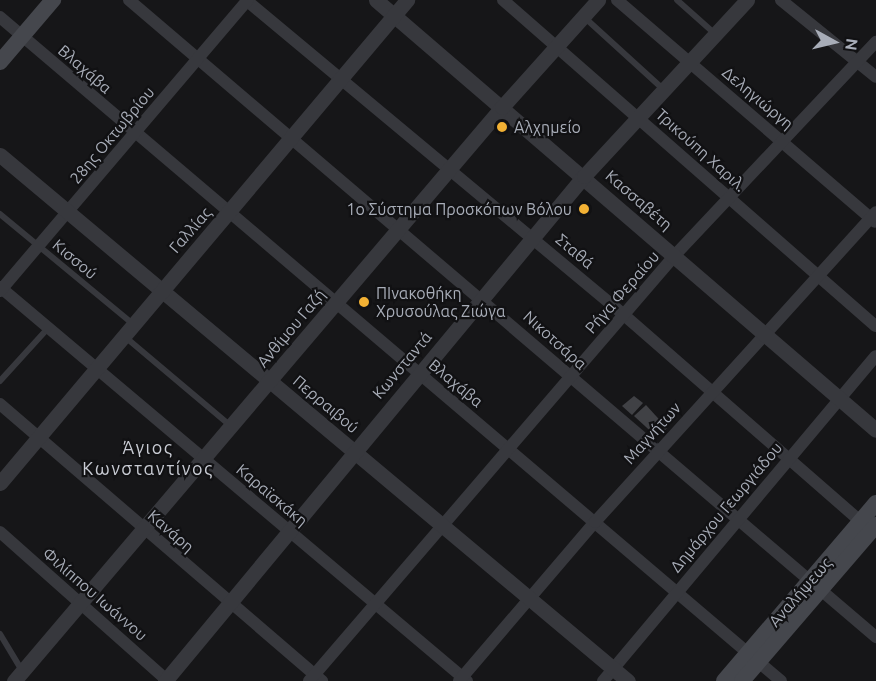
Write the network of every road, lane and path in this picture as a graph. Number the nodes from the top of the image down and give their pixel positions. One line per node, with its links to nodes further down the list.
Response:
1 (53, 0): 16 (main road)
2 (129, 0): 19 (street, Νικοτσάρα)
3 (247, 0): 19 (street, 28ης Οκτωβρίου); 24 (street, Σταθά)
4 (376, 0): 12 (street, Κασσαβέτη)
5 (407, 0): 12 (street, Γαλλίας)
6 (503, 0): 18 (street, Τρικούπη Χαριλ.)
7 (598, 0): 13 (street, Ανθίμου Γαζή)
8 (617, 0): 20 (street, Δεληγιώργη)
9 (677, 0): 15 (lane)
10 (747, 0): 15 (street, Κωνσταντά)
11 (781, 0): 21 (street)
12 (394, 15): 24 (street, Γαλλίας); 26 (street, Κασσαβέτη)
13 (584, 16): 18 (street, Ανθίμου Γαζή); 25 (lane)
14 (0, 17): 16 (street, Βλαχάβα)
15 (714, 33): 20 (street, Κωνσταντά)
16 (21, 36): 22 (main road); 28 (street, Βλαχάβα)
17 (876, 42): 21 (street, Ρήγα Φεραίου)
18 (557, 46): 26 (street, Ανθίμου Γαζή); 27 (street, Τρικούπη Χαριλ.)
19 (199, 58): 28 (street, 28ης Οκτωβρίου); 29 (street, Νικοτσάρα)
20 (688, 60): 25 (street, Κωνσταντά); 30 (street, Δεληγιώργη)
21 (857, 61): 23 (street); 30 (street, Ρήγα Φεραίου)
22 (0, 62)
23 (876, 77)
24 (341, 79): 29 (street, Γαλλίας); 32 (street, Σταθά)
25 (662, 88): 27 (street, Κωνσταντά)
26 (502, 107): 32 (street, Ανθίμου Γαζή); 33 (street, Κασσαβέτη)
27 (637, 115): 33 (street, Κωνσταντά); 34 (street, Τρικούπη Χαριλ.)
28 (134, 133): 35 (street, 28ης Οκτωβρίου); 36 (street, Βλαχάβα)
29 (293, 137): 36 (street, Γαλλίας); 39 (street, Νικοτσάρα)
30 (781, 140): 34 (street, Ρήγα Φεραίου); 38 (street, Δεληγιώργη)
31 (0, 155): 35 (street, Περραιβού)
32 (450, 169): 39 (street, Ανθίμου Γαζή); 40 (street, Σταθά)
33 (584, 176): 40 (street, Κωνσταντά); 42 (street, Κασσαβέτη)
34 (728, 197): 42 (street, Ρήγα Φεραίου); 43 (street, Τρικούπη Χαριλ.)
35 (68, 212): 41 (street, 28ης Οκτωβρίου); 45 (street, Περραιβού)
36 (229, 212): 45 (street, Γαλλίας); 47 (street, Βλαχάβα)
37 (0, 214): 41 (lane, Κισσού)
38 (874, 217): 43 (street, Μαγνήτων)
39 (399, 228): 46 (street, Νικοτσάρα); 47 (street, Ανθίμου Γαζή)
40 (532, 237): 46 (street, Κωνσταντά); 48 (street, Σταθά)
41 (39, 246): 44 (street, 28ης Οκτωβρίου); 51 (lane, Κισσού)
42 (675, 255): 48 (street, Ρήγα Φεραίου); 52 (street, Κασσαβέτη)
43 (816, 275): 49 (street, Τρικούπη Χαριλ.); 52 (street, Μαγνήτων)
44 (1, 289): 50 (street, Καραϊσκάκη)
45 (162, 291): 51 (street, Γαλλίας); 58 (street, Περραιβού)
46 (481, 297): 55 (street, Κωνσταντά); 56 (street, Νικοτσάρα)
47 (336, 303): 55 (street, Βλαχάβα); 58 (street, Ανθίμου Γαζή)
48 (624, 315): 56 (street, Ρήγα Φεραίου); 59 (street, Σταθά)
49 (876, 326)
50 (48, 327): 54 (street, Καραϊσκάκη); 57 (lane)
51 (128, 330): 54 (street, Γαλλίας); 62 (lane, Κισσού)
52 (765, 333): 59 (street, Μαγνήτων); 60 (street, Κασσαβέτη)
53 (876, 356): 60 (street, Δημάρχου Γεωργιάδου)
54 (97, 369): 64 (street, Γαλλίας); 68 (street, Καραϊσκάκη)
55 (419, 373): 65 (street, Βλαχάβα); 66 (street, Κωνσταντά)
56 (570, 376): 65 (street, Ρήγα Φεραίου); 67 (street, Νικοτσάρα)
57 (0, 381)
58 (270, 381): 62 (street, Ανθίμου Γαζή); 66 (street, Περραιβού)
59 (711, 392): 67 (street, Μαγνήτων); 69 (street, Σταθά)
60 (840, 398): 63 (street, Κασσαβέτη); 69 (street, Δημάρχου Γεωργιάδου)
61 (0, 404): 64 (street, Κανάρη)
62 (232, 426): 68 (street, Ανθίμου Γαζή)
63 (876, 430)
64 (39, 437): 70 (street, Γαλλίας); 76 (street, Κανάρη)
65 (508, 449): 73 (street, Βλαχάβα); 74 (street, Ρήγα Φεραίου)
66 (354, 452): 74 (street, Περραιβού); 77 (street, Κωνσταντά)
67 (658, 452): 72 (street, Νικοτσάρα); 73 (street, Μαγνήτων)
68 (204, 459): 76 (street, Ανθίμου Γαζή); 77 (street, Καραϊσκάκη)
69 (788, 459): 72 (street, Δημάρχου Γεωργιάδου); 75 (street, Σταθά)
70 (0, 483)
71 (876, 503): 75 (main road, Αναλήψεως)
72 (737, 518): 79 (street, Νικοτσάρα); 80 (street, Δημάρχου Γεωργιάδου)
73 (595, 522): 80 (street, Βλαχάβα); 81 (street, Μαγνήτων)
74 (442, 525): 81 (street, Περραιβού); 84 (street, Ρήγα Φεραίου)
75 (871, 528): 79 (main road, Αναλήψεως)
76 (144, 529): 82 (street, Ανθίμου Γαζή); 83 (street, Κανάρη)
77 (289, 531): 83 (street, Κωνσταντά); 84 (street, Καραϊσκάκη)
78 (0, 532): 82 (street, Φιλίππου Ιωάννου)
79 (815, 585): 86 (street, Νικοτσάρα); 87 (main road, Αναλήψεως)
80 (677, 591): 87 (street, Βλαχάβα); 88 (street, Δημάρχου Γεωργιάδου)
81 (529, 598): 88 (street, Περραιβού); 92 (street, Μαγνήτων)
82 (81, 603): 89 (street, Ανθίμου Γαζή); 91 (street, Φιλίππου Ιωάννου)
83 (230, 603): 90 (street, Κανάρη); 91 (street, Κωνσταντά)
84 (375, 604): 90 (street, Ρήγα Φεραίου); 92 (street, Καραϊσκάκη)
85 (0, 634): 89 (lane)
86 (876, 637)
87 (754, 657): 95 (main road, Αναλήψεως); 96 (main road, Αναλήψεως); 97 (street, Βλαχάβα)
88 (614, 669): 93 (street, Δημάρχου Γεωργιάδου); 94 (street, Περραιβού)
89 (18, 676)
90 (315, 679)
91 (166, 680)
92 (463, 680)
93 (603, 681)
94 (628, 681)
95 (724, 681)
96 (742, 681)
97 (781, 681)

